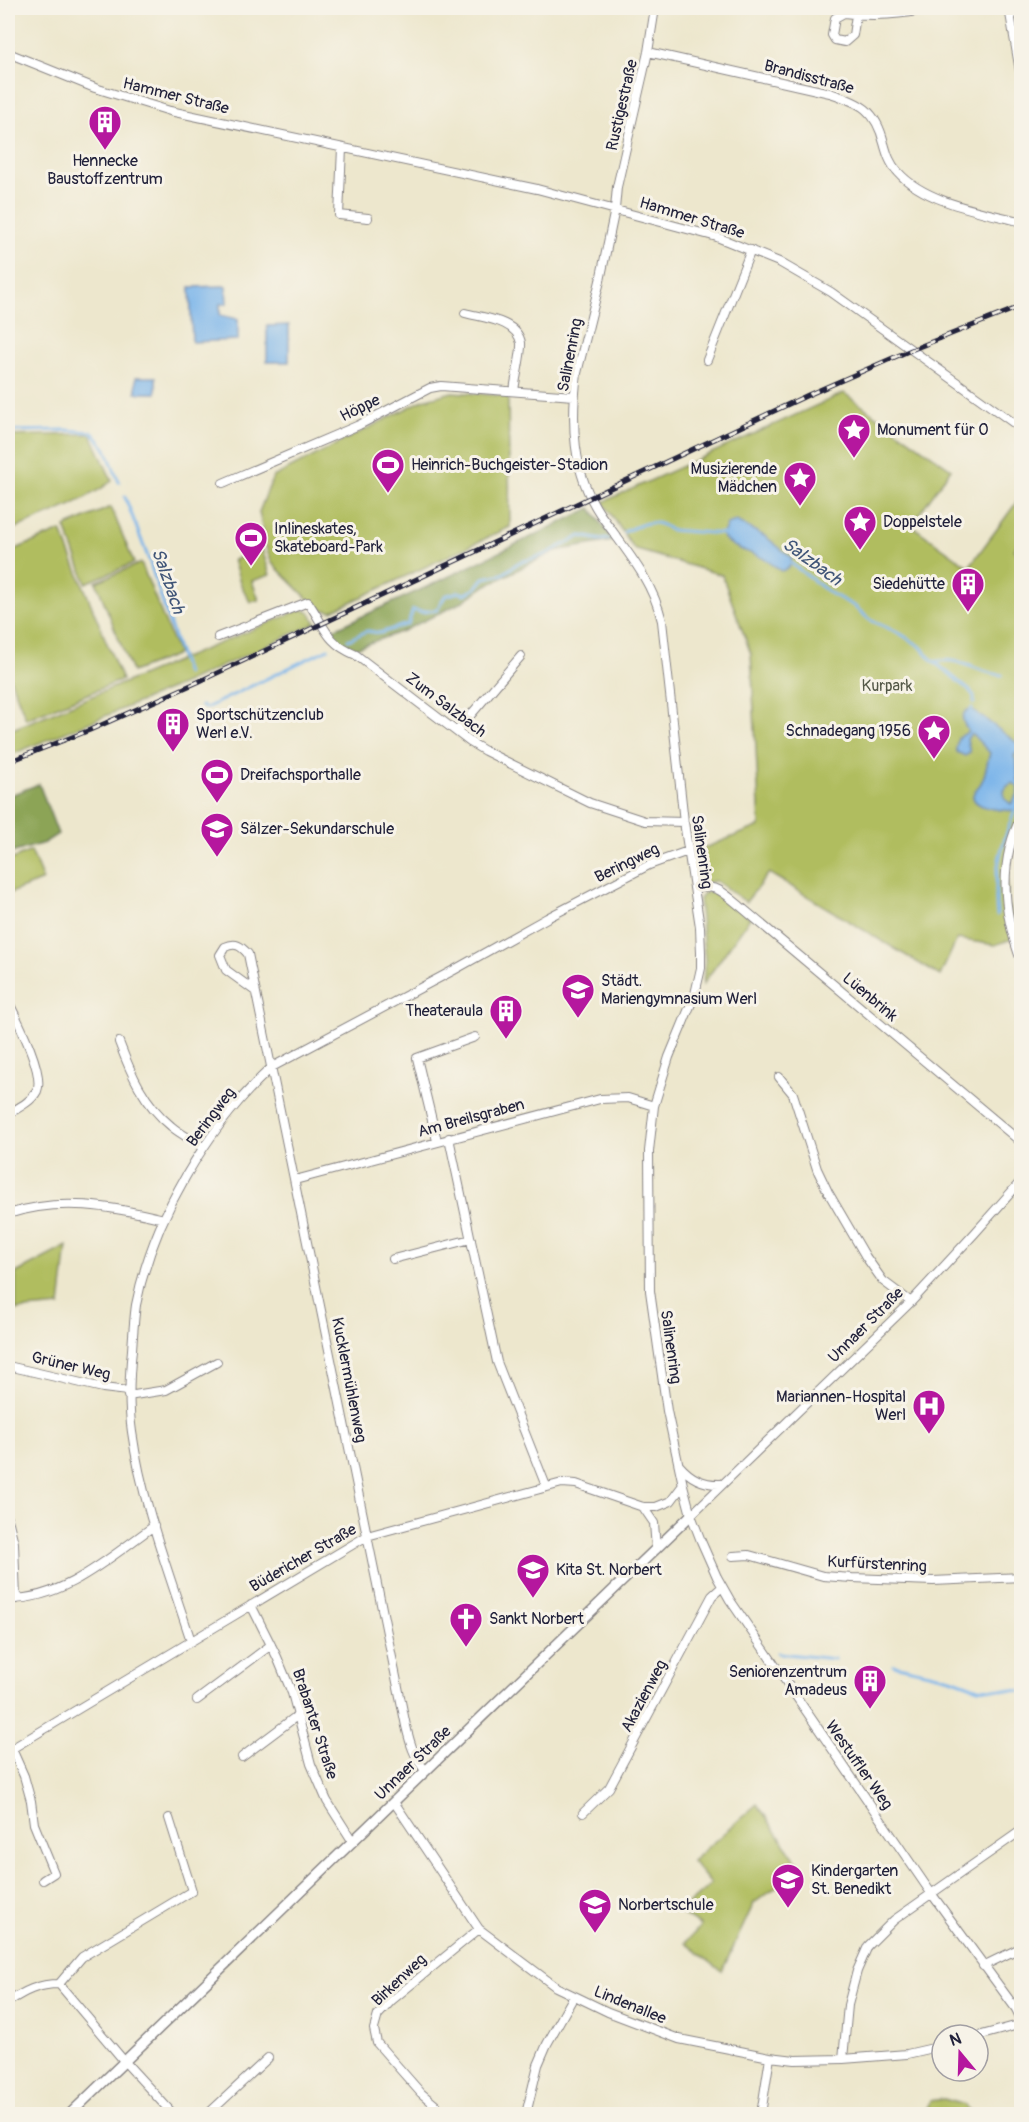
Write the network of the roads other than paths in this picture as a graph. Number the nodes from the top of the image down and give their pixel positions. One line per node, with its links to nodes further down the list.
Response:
1 (655, 8): 6 (street, Rustigestraße)
2 (930, 8): 5 (street)
3 (1009, 8): 8 (street)
4 (844, 10): 5 (street); 5 (street)
5 (856, 15)
6 (648, 52): 10 (street, Rustigestraße); 12 (street, Brandisstraße)
7 (8, 53): 9 (street, Hammer Straße)
8 (1022, 83)
9 (342, 148): 10 (street, Hammer Straße); 11 (street)
10 (615, 209): 13 (street, Hammer Straße); 17 (street, Salinenring)
11 (368, 218)
12 (1022, 222)
13 (751, 250): 15 (street); 18 (street, Hammer Straße)
14 (465, 313): 16 (street)
15 (707, 360)
16 (514, 391): 17 (street, Höppe); 19 (street, Höppe)
17 (574, 396): 24 (street, Salinenring)
18 (1022, 429)
19 (223, 483)
20 (218, 638): 22 (street, Zum Salzbach)
21 (521, 656): 22 (street)
22 (458, 731): 24 (street, Zum Salzbach)
23 (1022, 815): 27 (street)
24 (684, 822): 25 (street, Salinenring)
25 (688, 851): 26 (street, Salinenring); 32 (street, Beringweg)
26 (694, 888): 34 (street, Salinenring); 38 (street, Lüenbrink)
27 (1022, 963)
28 (255, 991): 28 (street, Kucklermühlenweg); 32 (street, Kucklermühlenweg)
29 (8, 1001): 35 (street)
30 (475, 1037): 37 (street)
31 (119, 1042): 39 (street)
32 (272, 1067): 39 (street, Beringweg); 40 (street, Kucklermühlenweg)
33 (779, 1077): 46 (street)
34 (654, 1106): 36 (street, Am Breilsgraben); 50 (street, Salinenring)
35 (8, 1114)
36 (448, 1138): 37 (street, Am Breilsgraben); 44 (street)
37 (437, 1141): 40 (street, Am Breilsgraben)
38 (1022, 1143)
39 (203, 1147): 43 (street, Beringweg)
40 (295, 1180): 58 (street, Kucklermühlenweg)
41 (1022, 1180): 46 (street, Unnaer Straße)
42 (8, 1214): 43 (street)
43 (164, 1219): 49 (street, Beringweg)
44 (471, 1239): 45 (street); 53 (street)
45 (393, 1259)
46 (911, 1302): 51 (street, Unnaer Straße)
47 (217, 1362): 49 (street, Grüner Weg)
48 (8, 1366): 49 (street, Grüner Weg)
49 (128, 1394): 57 (street, Beringweg)
50 (679, 1466): 51 (street); 52 (street, Salinenring)
51 (722, 1484): 55 (street, Unnaer Straße)
52 (683, 1485): 54 (street); 55 (street, Salinenring)
53 (546, 1486): 54 (street, Büdericher Straße); 58 (street, Büdericher Straße)
54 (643, 1507): 59 (street)
55 (691, 1515): 59 (street, Unnaer Straße); 62 (street, Westuffler Weg)
56 (8, 1520): 63 (street)
57 (154, 1526): 63 (street); 65 (street, Beringweg)
58 (367, 1536): 64 (street, Büdericher Straße); 71 (street, Kucklermühlenweg)
59 (656, 1549): 71 (street, Unnaer Straße)
60 (733, 1556): 61 (street, Kurfürstenring)
61 (1022, 1577)
62 (722, 1587): 73 (street, Akazienweg); 78 (street, Westuffler Weg)
63 (12, 1599)
64 (251, 1605): 65 (street, Büdericher Straße); 66 (street, Brabanter Straße)
65 (191, 1641): 69 (street, Büdericher Straße)
66 (272, 1645): 67 (street); 68 (street, Brabanter Straße)
67 (197, 1700)
68 (298, 1715): 70 (street); 76 (street, Brabanter Straße)
69 (10, 1750): 77 (street)
70 (242, 1757)
71 (426, 1771): 72 (street, Unnaer Straße)
72 (394, 1802): 76 (street, Unnaer Straße); 79 (street, Lindenallee)
73 (583, 1813)
74 (169, 1818): 82 (street)
75 (1022, 1830): 78 (street)
76 (353, 1842): 91 (street, Unnaer Straße)
77 (43, 1880)
78 (931, 1893): 81 (street, Westuffler Weg); 90 (street)
79 (479, 1929): 83 (street, Lindenallee); 95 (street, Birkenweg)
80 (1022, 1947): 81 (street)
81 (983, 1966): 85 (street, Westuffler Weg)
82 (59, 1984): 84 (street); 91 (street)
83 (574, 1996): 88 (street, Lindenallee); 96 (street)
84 (8, 2002)
85 (1022, 2022): 86 (street)
86 (990, 2032)
87 (930, 2049): 90 (street, Lindenallee)
88 (770, 2057): 90 (street, Lindenallee); 97 (street)
89 (268, 2058): 92 (street)
90 (843, 2059)
91 (125, 2062): 93 (street, Unnaer Straße); 94 (street)
92 (212, 2114)
93 (70, 2115)
94 (173, 2115)
95 (446, 2115)
96 (526, 2115)
97 (761, 2115)

